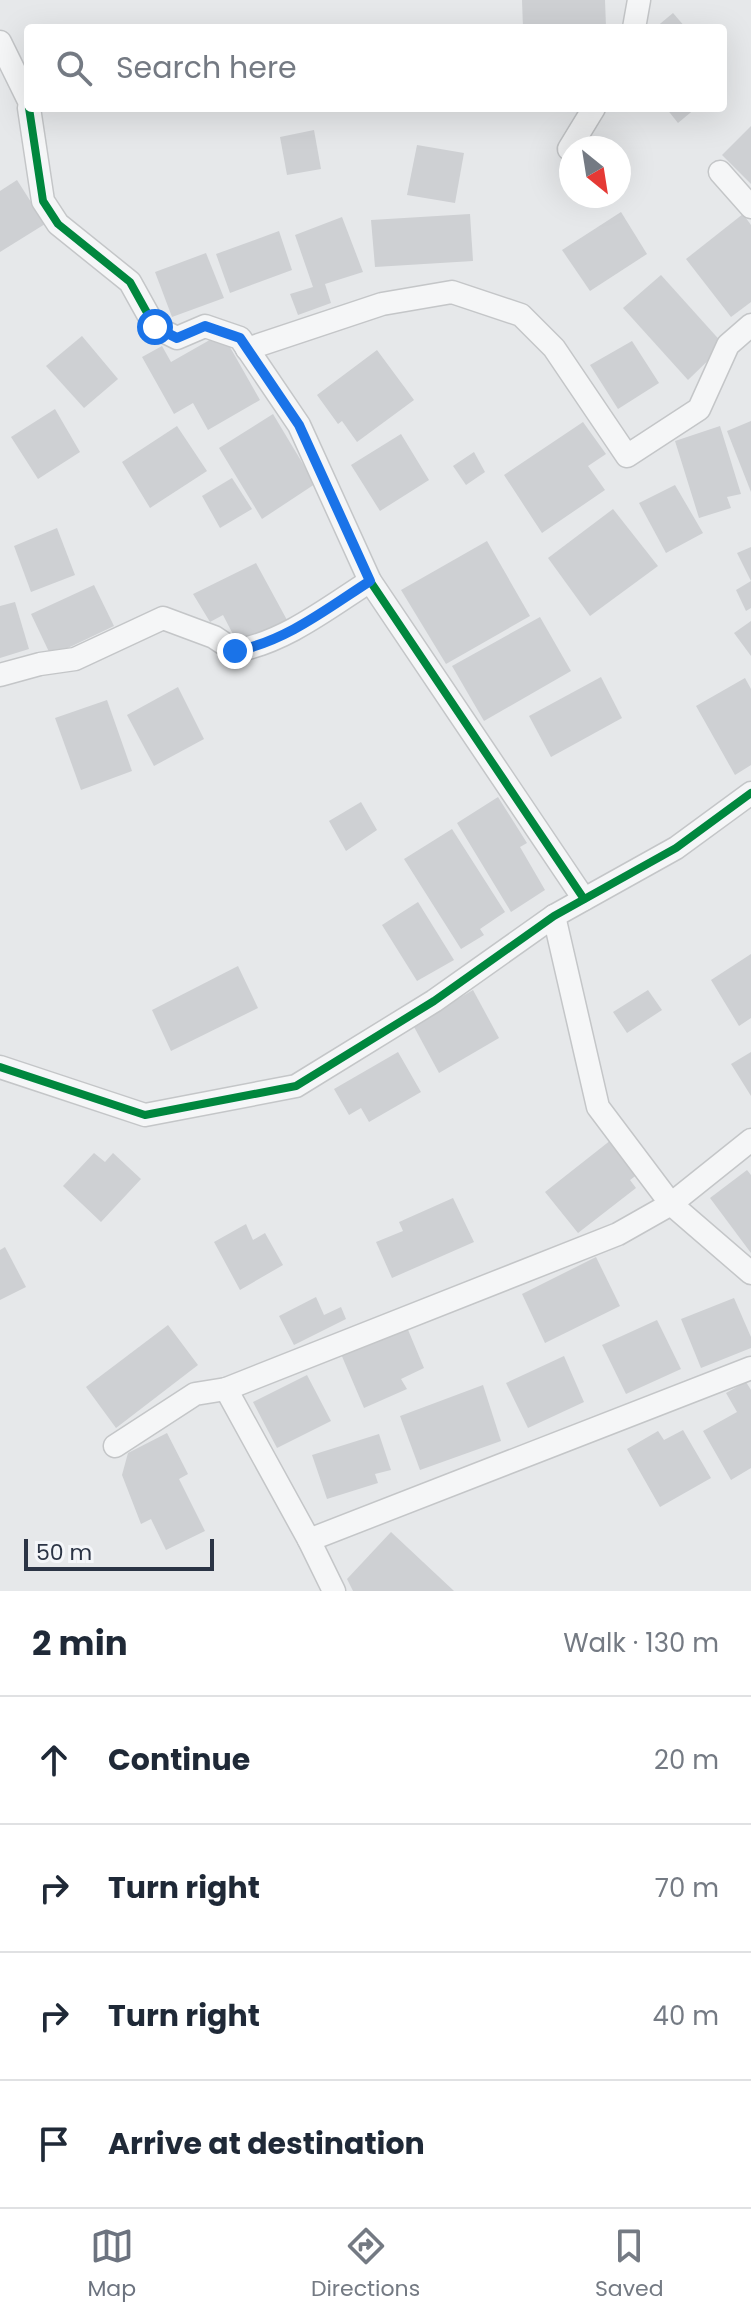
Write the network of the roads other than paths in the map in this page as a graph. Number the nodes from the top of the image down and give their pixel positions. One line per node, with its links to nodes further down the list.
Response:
1 (639, 0): 2 (street)
2 (635, 24)
3 (0, 43): 4 (street)
4 (24, 91)
5 (30, 112): 11 (street)
6 (592, 112): 7 (street)
7 (577, 136)
8 (720, 172): 9 (street)
9 (751, 207)
10 (749, 333): 11 (street)
11 (247, 349): 12 (street)
12 (370, 581): 13 (street); 15 (street)
13 (0, 675)
14 (751, 793): 15 (street)
15 (584, 899): 16 (street)
16 (554, 916): 17 (street); 19 (street)
17 (0, 1067)
18 (751, 1140): 19 (street)
19 (671, 1204): 20 (street); 22 (street)
20 (751, 1273)
21 (751, 1368): 24 (street)
22 (226, 1389): 23 (street); 24 (street)
23 (115, 1446)
24 (309, 1540): 25 (street)
25 (334, 1591)

